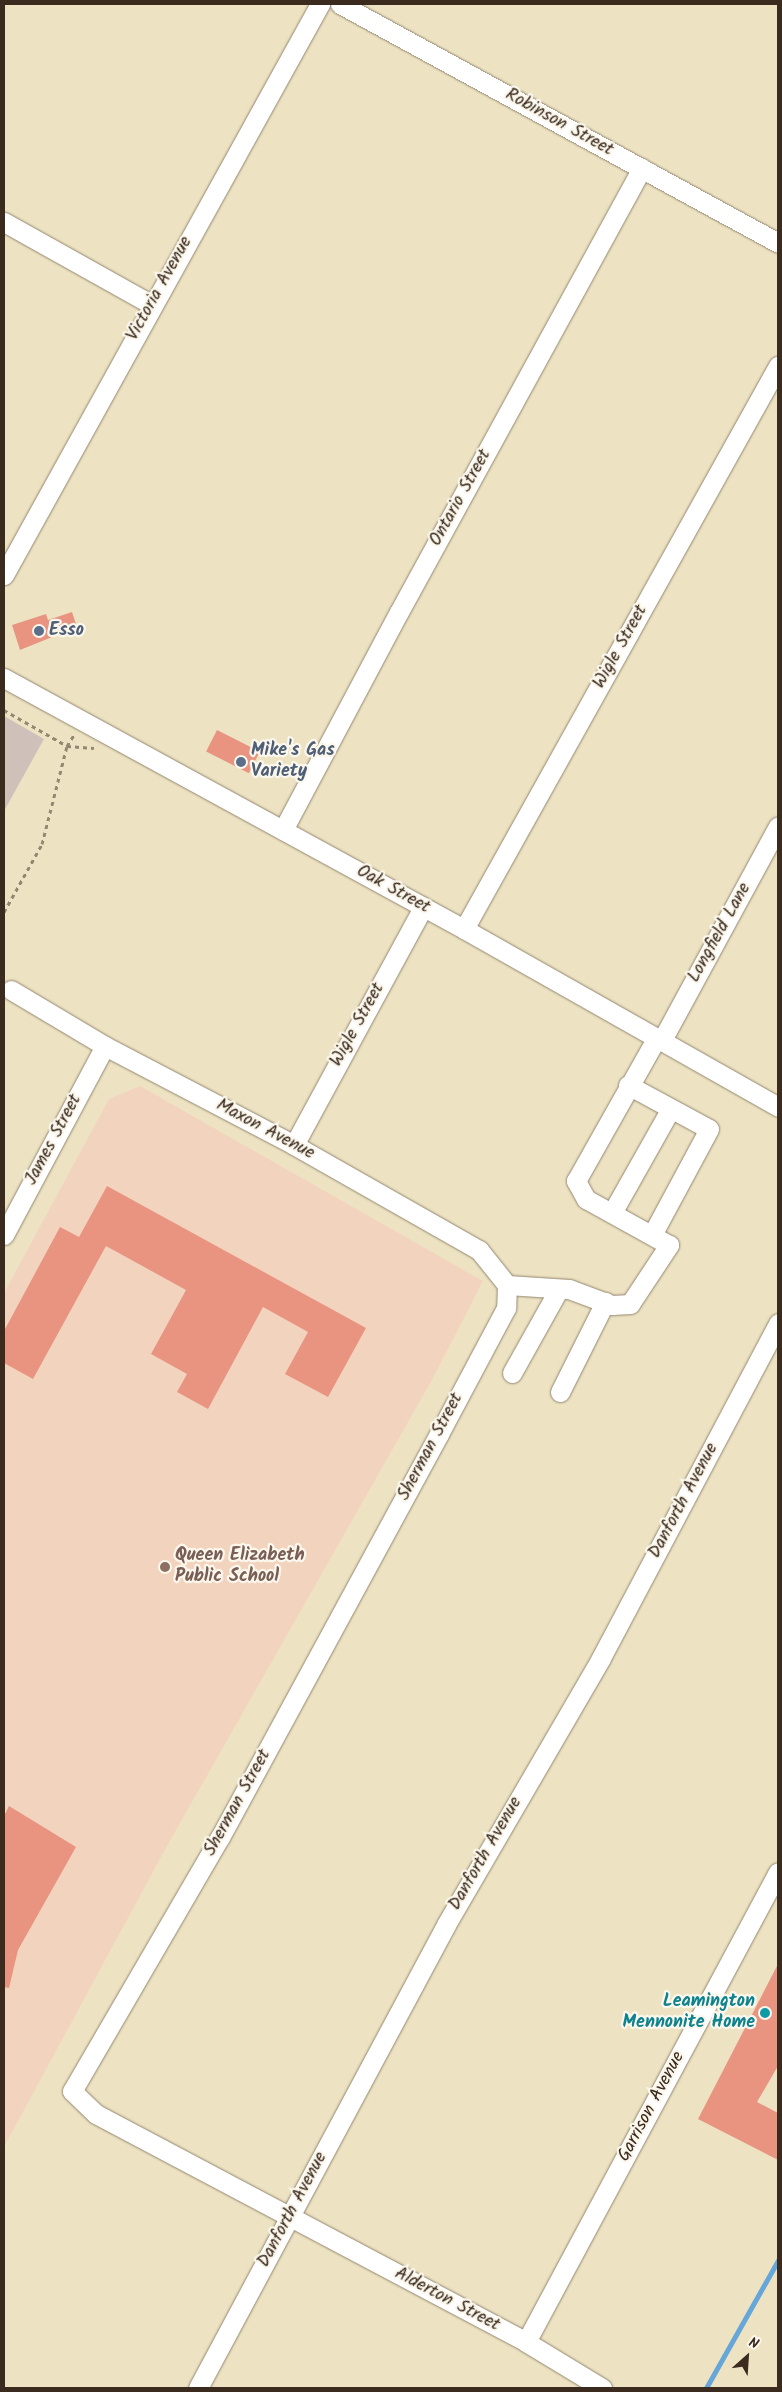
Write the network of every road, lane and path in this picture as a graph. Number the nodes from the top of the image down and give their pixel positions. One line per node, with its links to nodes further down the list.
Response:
1 (320, 4): 6 (street, Victoria Avenue)
2 (340, 4): 3 (street, Robinson Street)
3 (642, 168): 5 (street, Robinson Street); 14 (street, Ontario Street)
4 (4, 222): 6 (street)
5 (778, 243)
6 (151, 304): 8 (street, Victoria Avenue)
7 (778, 366): 17 (street, Wigle Street)
8 (4, 575)
9 (4, 678): 11 (street, Oak Street)
10 (4, 710): 12 (path)
11 (83, 720): 12 (path); 14 (street, Oak Street)
12 (67, 746): 16 (path)
13 (778, 826): 19 (street, Longfield Lane)
14 (284, 830): 15 (street, Oak Street)
15 (423, 907): 17 (street, Oak Street); 24 (street, Wigle Street)
16 (4, 912)
17 (464, 929): 19 (street, Oak Street)
18 (11, 990): 20 (street, Maxon Avenue)
19 (659, 1039): 21 (street, Longfield Lane); 22 (street, Oak Street)
20 (105, 1046): 24 (street, Maxon Avenue); 26 (street, James Street)
21 (628, 1085): 23 (street); 25 (street, Longfield Lane)
22 (778, 1107)
23 (670, 1110): 25 (street); 27 (street)
24 (294, 1145): 28 (street, Maxon Avenue)
25 (612, 1213): 27 (street)
26 (4, 1234)
27 (652, 1235): 30 (street)
28 (507, 1285): 29 (street); 35 (street, Sherman Street)
29 (559, 1289): 30 (street); 32 (street)
30 (604, 1302): 33 (street)
31 (778, 1323): 35 (street, Danforth Avenue)
32 (512, 1373)
33 (560, 1392)
34 (778, 1872): 36 (street, Garrison Avenue)
35 (291, 2216): 36 (street, Alderton Street); 37 (street, Danforth Avenue)
36 (526, 2342): 38 (street, Alderton Street)
37 (198, 2388)
38 (602, 2388)

